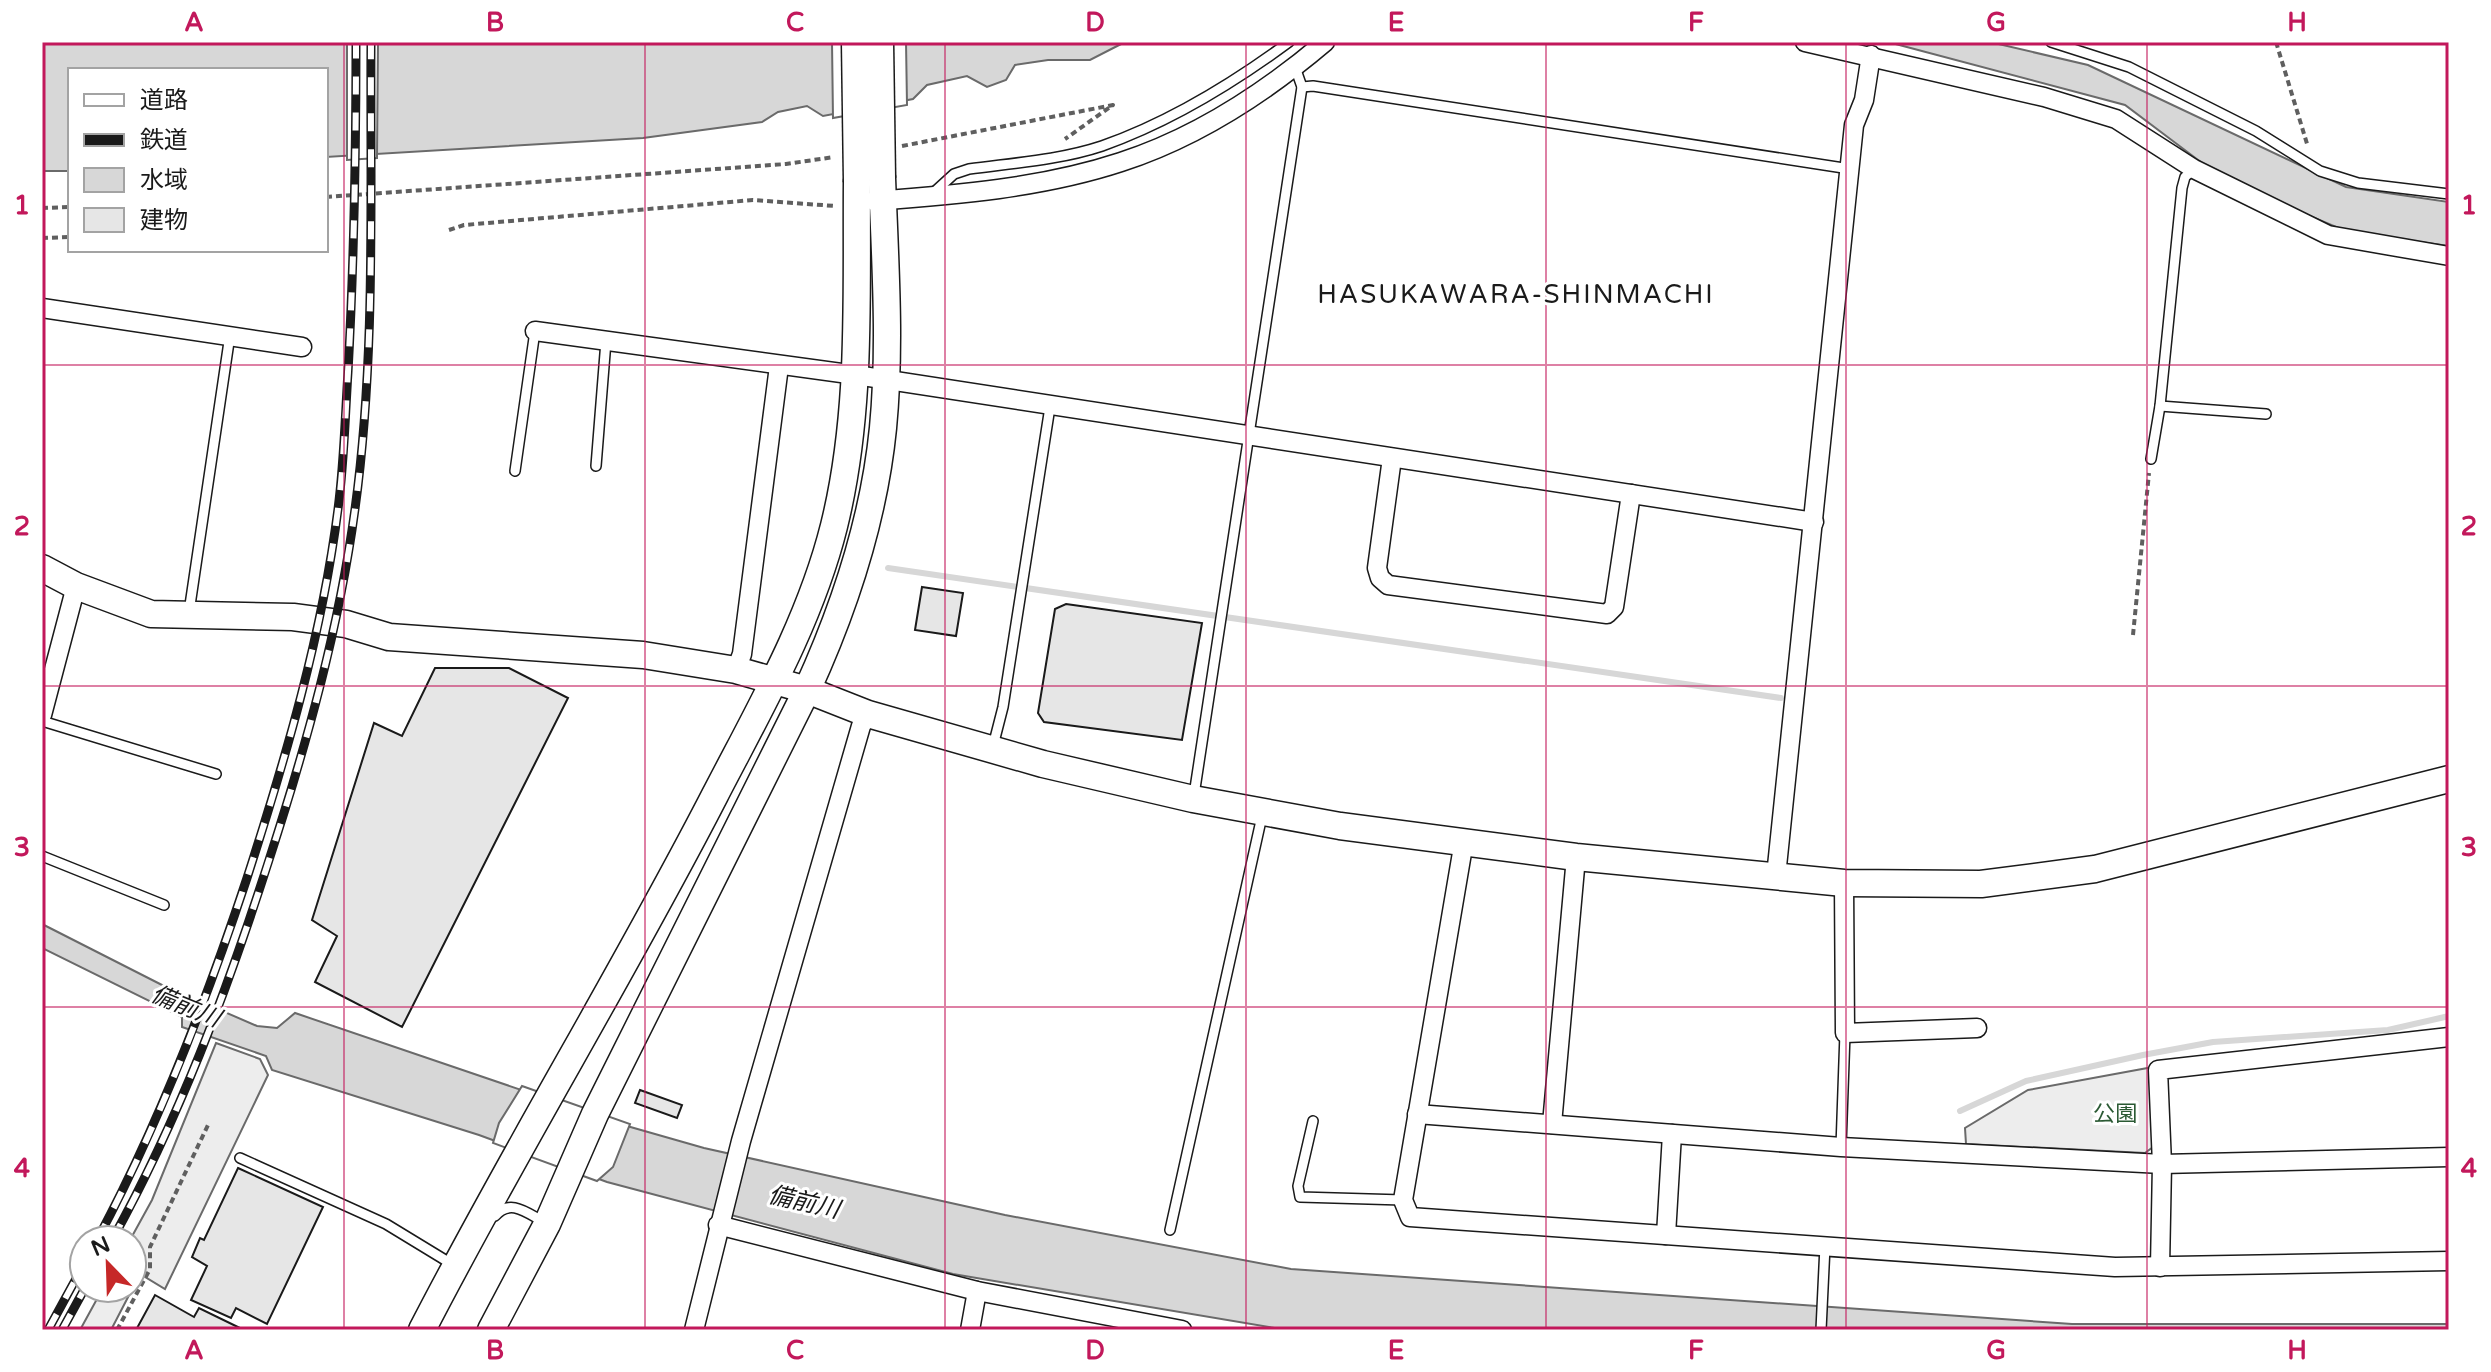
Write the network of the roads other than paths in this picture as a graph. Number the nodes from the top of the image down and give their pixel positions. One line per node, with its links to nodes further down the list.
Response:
1 (855, 42): 12 (street, bridge)
2 (880, 42): 12 (street, bridge)
3 (1289, 42): 14 (lane)
4 (1325, 42): 8 (street)
5 (1805, 42): 7 (street)
6 (2051, 42): 13 (lane)
7 (1872, 50): 10 (street); 11 (street)
8 (1295, 67): 9 (lane); 14 (street)
9 (1302, 87): 10 (lane); 27 (lane)
10 (1850, 169): 33 (street)
11 (2194, 169): 15 (street); 24 (lane)
12 (870, 191): 14 (street); 22 (street); 23 (street)
13 (2449, 194)
14 (930, 196)
15 (2449, 256)
16 (42, 308): 18 (street)
17 (535, 331): 19 (street); 31 (lane)
18 (230, 335): 20 (street); 36 (lane)
19 (606, 341): 21 (street); 30 (lane)
20 (302, 347)
21 (779, 366): 22 (street); 37 (street)
22 (856, 375): 23 (street); 38 (street)
23 (887, 381): 25 (street); 39 (street)
24 (2160, 406): 26 (lane); 29 (lane)
25 (1050, 407): 27 (street); 43 (lane)
26 (2266, 414)
27 (1248, 438): 28 (street); 46 (lane)
28 (1392, 458): 32 (street); 32 (street)
29 (2151, 459)
30 (596, 466)
31 (515, 471)
32 (1631, 494): 33 (street)
33 (1814, 522): 51 (street)
34 (42, 568): 35 (street)
35 (76, 586): 36 (street); 41 (street)
36 (188, 616): 37 (street)
37 (736, 670): 38 (street)
38 (775, 681): 39 (street); 72 (street)
39 (807, 690): 40 (street); 67 (street)
40 (868, 714): 43 (street); 66 (street)
41 (42, 715)
42 (42, 721): 44 (lane)
43 (992, 749): 46 (street)
44 (216, 774)
45 (2449, 779): 52 (street)
46 (1193, 799): 47 (street)
47 (1263, 812): 48 (street); 68 (lane)
48 (1464, 841): 50 (street); 57 (street)
49 (42, 856): 53 (lane)
50 (1576, 857): 51 (street); 59 (street)
51 (1776, 876): 52 (street)
52 (1844, 883): 55 (street)
53 (164, 905)
54 (1977, 1028): 55 (street)
55 (1845, 1033): 61 (lane)
56 (2449, 1037): 64 (street)
57 (1417, 1114): 59 (street); 65 (street)
58 (1313, 1121): 65 (lane)
59 (1552, 1124): 60 (street)
60 (1672, 1134): 61 (street); 69 (street)
61 (1841, 1147): 64 (street)
62 (2449, 1157): 64 (street)
63 (240, 1158): 72 (lane)
64 (2162, 1164): 73 (street)
65 (1403, 1200): 69 (street)
66 (720, 1221): 74 (street); 77 (street)
67 (547, 1224): 72 (lane); 76 (street)
68 (1170, 1230)
69 (1666, 1235): 70 (street)
70 (1825, 1246): 73 (street); 80 (lane)
71 (2449, 1261): 73 (street)
72 (455, 1266): 75 (street)
73 (2160, 1267)
74 (977, 1291): 78 (street); 79 (street)
75 (422, 1330)
76 (491, 1330)
77 (694, 1330)
78 (970, 1330)
79 (1182, 1330)
80 (1821, 1330)

